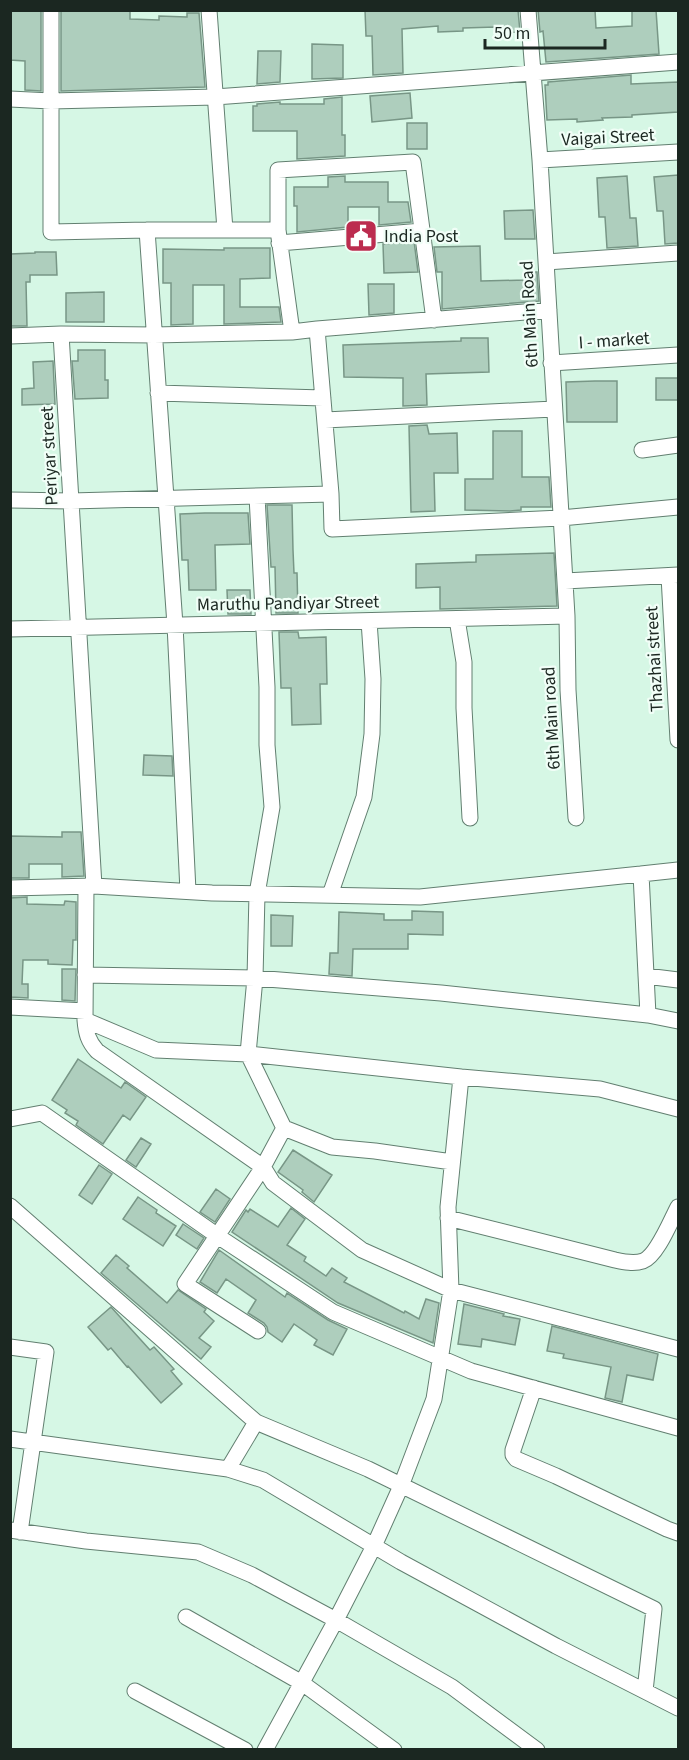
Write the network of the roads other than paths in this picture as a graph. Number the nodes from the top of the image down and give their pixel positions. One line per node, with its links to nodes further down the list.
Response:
1 (51, 10): 8 (street)
2 (209, 10): 6 (street)
3 (528, 10): 5 (street, 6th Main Road)
4 (678, 62): 5 (street)
5 (533, 74): 6 (street); 10 (street, 6th Main Road)
6 (215, 97): 8 (street); 12 (street)
7 (10, 99): 8 (street)
8 (51, 101): 11 (street)
9 (678, 152): 10 (street, Vaigai Street)
10 (540, 160): 16 (street, 6th Main Road)
11 (147, 230): 12 (street); 22 (street)
12 (225, 230): 14 (street)
13 (422, 231): 14 (street); 14 (street); 18 (street)
14 (278, 237): 20 (street)
15 (678, 254): 16 (street)
16 (546, 262): 17 (street, 6th Main Road)
17 (549, 310): 18 (street); 25 (street, 6th Main Road)
18 (434, 320): 19 (street)
19 (317, 329): 20 (street); 27 (street)
20 (292, 332): 22 (street)
21 (61, 334): 22 (street); 23 (street); 36 (street, Periyar street)
22 (154, 335): 26 (street)
23 (10, 336)
24 (678, 355): 25 (street, I - market)
25 (551, 363): 28 (street, 6th Main Road)
26 (158, 393): 27 (street); 34 (street)
27 (323, 399): 29 (street)
28 (554, 409): 29 (street); 38 (street, 6th Main Road)
29 (325, 420): 32 (street)
30 (678, 445): 31 (street)
31 (642, 450)
32 (330, 494): 33 (street); 38 (street)
33 (257, 496): 34 (street); 44 (street)
34 (166, 498): 36 (street); 45 (street)
35 (10, 500): 36 (street)
36 (71, 501): 46 (street, Periyar street)
37 (678, 507): 38 (street)
38 (561, 518): 40 (street, 6th Main Road)
39 (674, 575): 40 (street); 48 (street, Thazhai street)
40 (565, 581): 41 (street, 6th Main Road)
41 (567, 616): 42 (street, Maruthu Pandiyar Street); 50 (street, 6th Main road)
42 (457, 619): 43 (street, Maruthu Pandiyar Street); 49 (street)
43 (369, 621): 44 (street, Maruthu Pandiyar Street); 57 (street)
44 (264, 623): 45 (street, Maruthu Pandiyar Street); 56 (street)
45 (175, 625): 46 (street, Maruthu Pandiyar Street); 55 (street)
46 (78, 627): 47 (street, Maruthu Pandiyar Street); 53 (street, Periyar street)
47 (10, 629)
48 (678, 740)
49 (470, 818)
50 (576, 818)
51 (678, 870): 52 (street)
52 (641, 874): 57 (street); 59 (street)
53 (90, 886): 54 (street); 55 (street); 58 (street, Periyar street)
54 (10, 888)
55 (188, 891): 56 (street)
56 (257, 894): 57 (street); 60 (street)
57 (330, 895)
58 (85, 975): 60 (street); 64 (street, Periyar street)
59 (646, 976): 61 (street); 63 (street)
60 (255, 978): 63 (street); 66 (street)
61 (678, 980)
62 (10, 1007): 64 (street)
63 (648, 1015): 65 (street)
64 (85, 1016): 66 (street); 72 (street, Periyar street)
65 (678, 1021)
66 (248, 1054): 67 (street); 70 (street)
67 (461, 1077): 68 (street); 71 (street)
68 (678, 1108)
69 (10, 1119): 76 (street)
70 (284, 1128): 71 (street); 72 (street)
71 (452, 1161): 75 (street)
72 (262, 1167): 76 (street); 77 (street, Periyar street)
73 (10, 1206): 83 (street)
74 (678, 1207): 75 (street)
75 (448, 1218): 77 (street)
76 (217, 1235): 78 (street); 81 (street)
77 (451, 1290): 80 (street, Periyar street); 81 (street)
78 (258, 1331)
79 (10, 1347): 86 (street)
80 (678, 1348)
81 (442, 1358): 82 (street); 88 (street)
82 (534, 1388): 84 (street); 90 (street)
83 (256, 1422): 87 (street); 88 (street)
84 (678, 1428)
85 (10, 1439): 86 (street)
86 (33, 1442): 87 (street); 89 (street)
87 (228, 1468): 91 (street)
88 (401, 1486): 91 (street); 96 (street)
89 (15, 1531): 93 (street)
90 (678, 1533)
91 (374, 1546): 93 (street); 96 (street)
92 (186, 1617): 94 (street)
93 (336, 1620): 94 (street); 101 (street)
94 (302, 1683): 99 (street); 100 (street)
95 (135, 1690): 98 (street)
96 (645, 1691): 97 (street)
97 (678, 1708)
98 (245, 1749)
99 (265, 1749)
100 (394, 1749)
101 (537, 1749)

